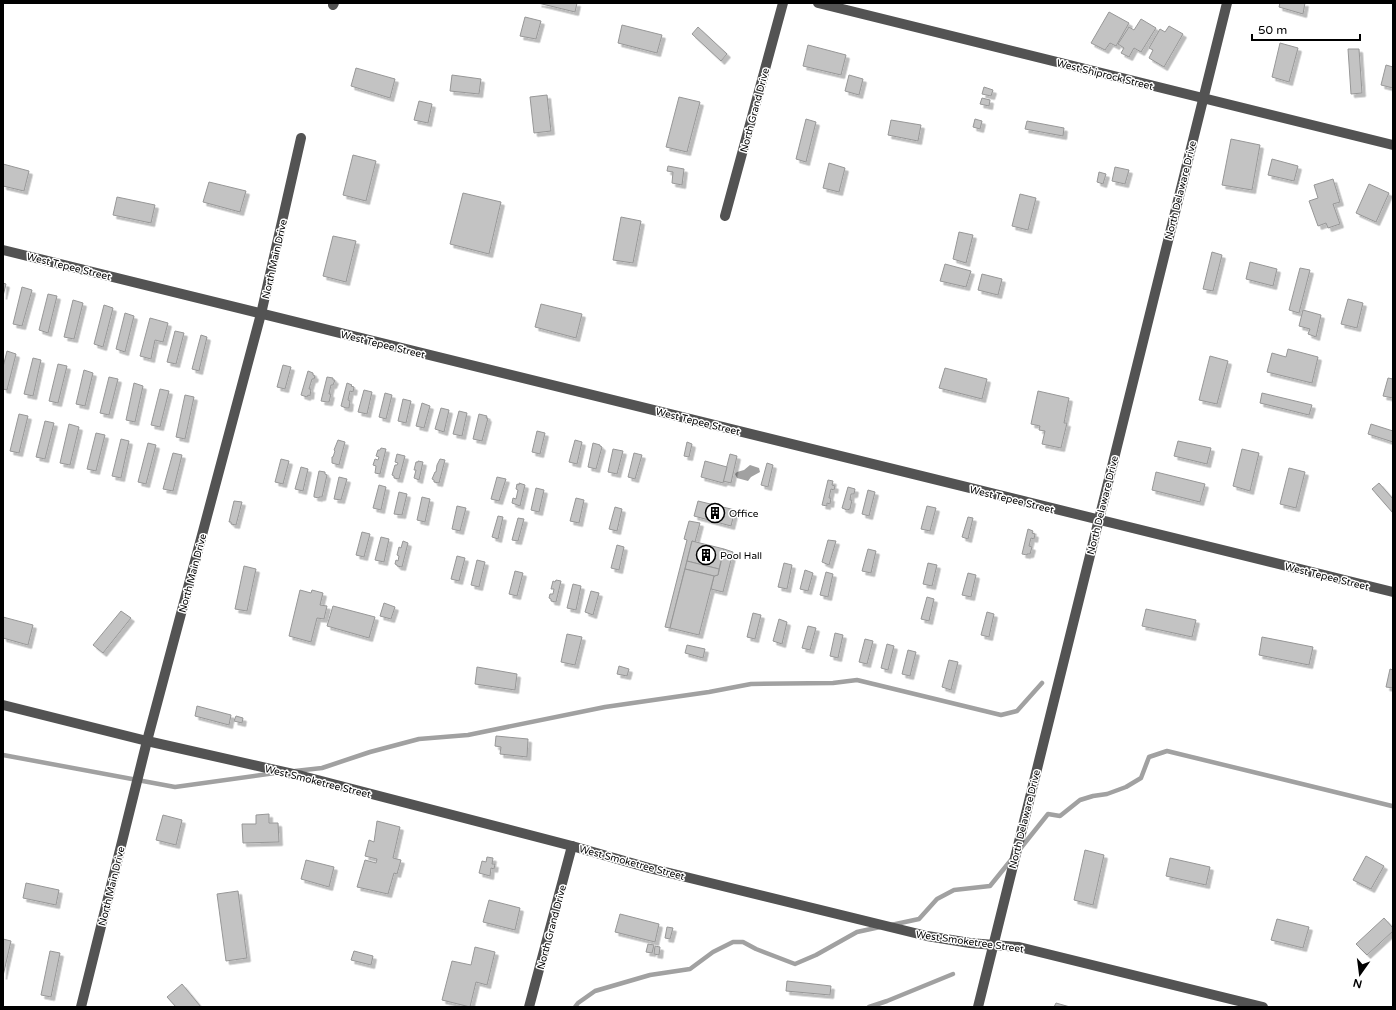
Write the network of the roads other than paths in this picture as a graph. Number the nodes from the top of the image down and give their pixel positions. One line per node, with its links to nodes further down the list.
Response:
1 (783, 3): 7 (street, North Grand Drive)
2 (818, 3): 4 (street, West Shiprock Street)
3 (1227, 3): 4 (street, North Delaware Drive)
4 (1203, 98): 6 (street, West Shiprock Street); 10 (street, North Delaware Drive)
5 (302, 138): 9 (street, North Main Drive)
6 (1393, 145)
7 (725, 216)
8 (3, 250): 9 (street, West Tepee Street)
9 (261, 314): 10 (street, West Tepee Street); 13 (street, North Main Drive)
10 (1099, 520): 11 (street, West Tepee Street); 15 (street, North Delaware Drive)
11 (1393, 592)
12 (3, 705): 13 (street, West Smoketree Street)
13 (147, 741): 14 (street, West Smoketree Street); 16 (street, North Main Drive)
14 (572, 846): 15 (street, West Smoketree Street); 17 (street, North Grand Drive)
15 (993, 945): 18 (street, North Delaware Drive); 19 (street, West Smoketree Street)
16 (81, 1007)
17 (529, 1007)
18 (978, 1007)
19 (1262, 1007)

